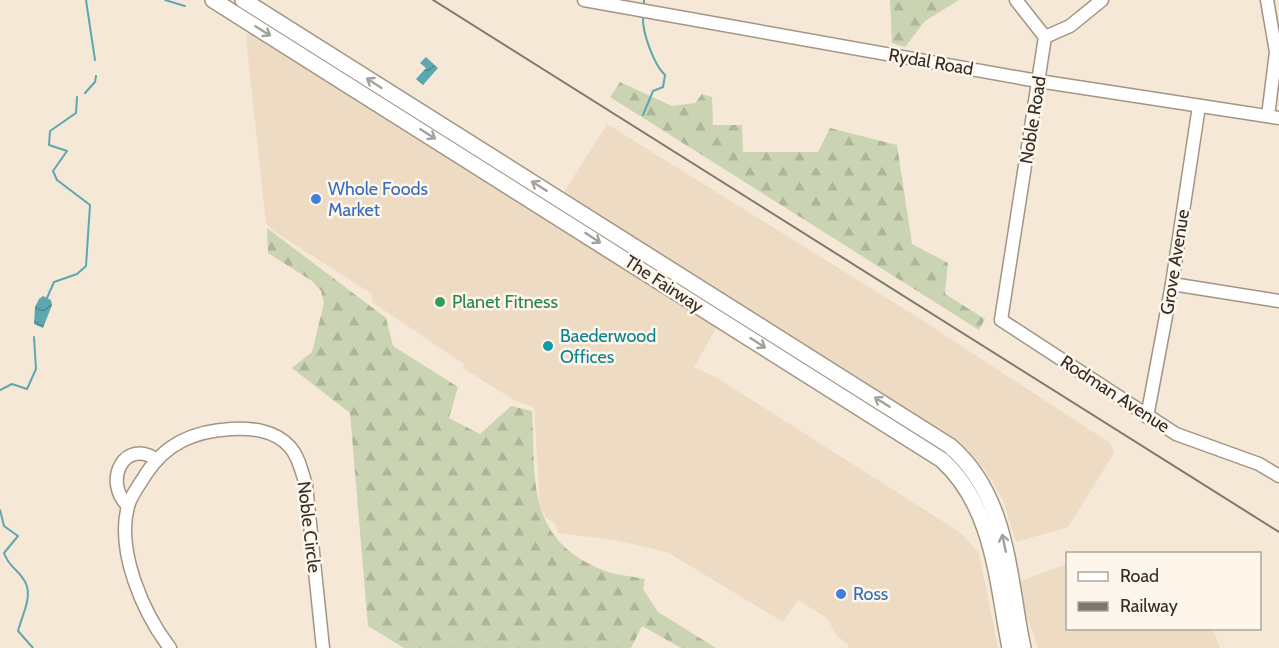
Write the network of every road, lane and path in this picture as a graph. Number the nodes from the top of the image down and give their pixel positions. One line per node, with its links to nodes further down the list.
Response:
1 (213, 0): 5 (main road, The Fairway)
2 (584, 0): 8 (street, Rydal Road)
3 (1016, 0): 7 (street)
4 (1102, 0): 7 (street)
5 (243, 6): 15 (main road, The Fairway, one-way to 5); 16 (main road, The Fairway, one-way to 16)
6 (1272, 7): 10 (street)
7 (1045, 37): 8 (street, Noble Road)
8 (1040, 81): 9 (street, Rydal Road); 11 (street, Noble Road)
9 (1199, 106): 10 (street, Rydal Road); 12 (street, Grove Avenue)
10 (1274, 117)
11 (1010, 272): 14 (street, Rodman Avenue)
12 (1172, 284): 13 (street); 14 (street, Grove Avenue)
13 (1279, 301)
14 (1147, 417): 18 (street, Rodman Avenue)
15 (910, 420): 16 (main road); 23 (main road, The Fairway, one-way to 15)
16 (901, 434): 22 (main road, The Fairway)
17 (157, 460): 19 (street, Noble Circle); 19 (street); 21 (street, Noble Circle)
18 (1279, 476)
19 (128, 506): 20 (street)
20 (170, 648)
21 (323, 648)
22 (1010, 648)
23 (1023, 648)

